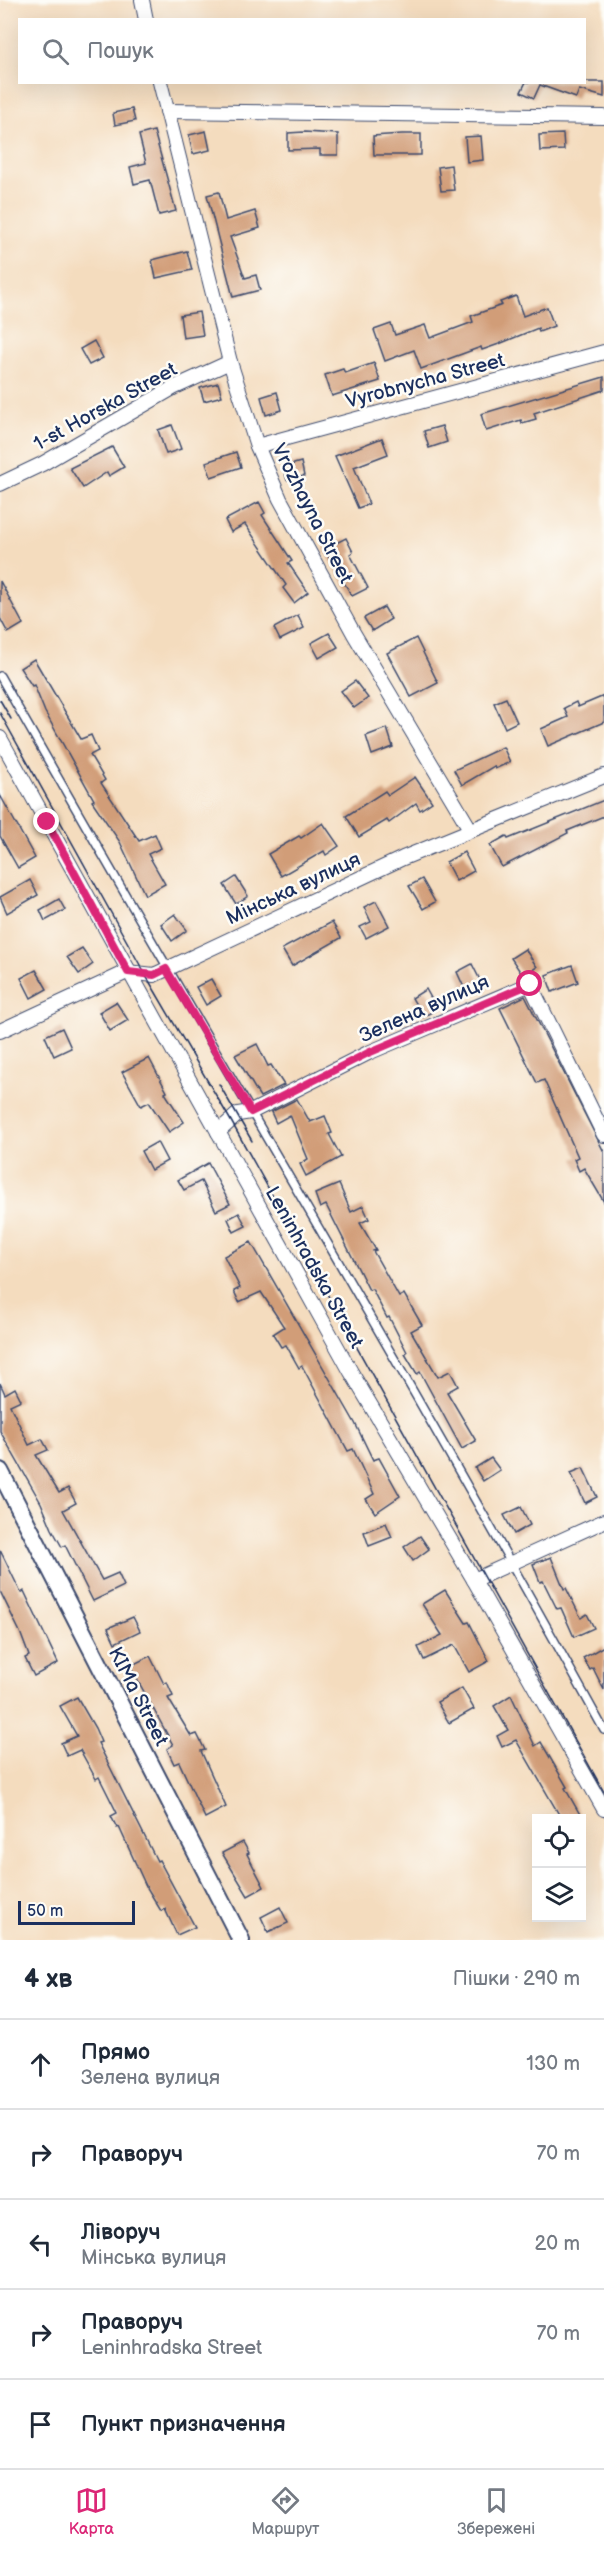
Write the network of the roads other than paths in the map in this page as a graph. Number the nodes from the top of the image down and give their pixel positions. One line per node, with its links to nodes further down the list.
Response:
1 (142, 0): 2 (street)
2 (146, 18)
3 (160, 84): 4 (street, Vrozhayna Street)
4 (167, 111): 5 (street); 7 (street, Vrozhayna Street)
5 (604, 117)
6 (604, 352): 8 (street, Vyrobnycha Street)
7 (230, 362): 8 (street, Vrozhayna Street); 9 (street, 1-st Horska Street)
8 (257, 446): 13 (street, Vrozhayna Street)
9 (0, 483)
10 (0, 676): 14 (lane)
11 (0, 738): 15 (street, Leninhradska Street)
12 (604, 776): 13 (street, Мінська вулиця)
13 (470, 830): 14 (street, Мінська вулиця)
14 (166, 969): 15 (street, Мінська вулиця); 17 (lane)
15 (128, 972): 16 (street, Мінська вулиця); 18 (street, Leninhradska Street)
16 (0, 1031)
17 (251, 1112): 18 (street, Зелена вулиця); 19 (street, Зелена вулиця); 22 (lane)
18 (218, 1132): 23 (street, Leninhradska Street)
19 (604, 1136)
20 (0, 1471): 26 (street, KIMa Street)
21 (604, 1521): 22 (street)
22 (512, 1563): 23 (street); 24 (lane)
23 (474, 1580): 25 (street, Leninhradska Street)
24 (604, 1730)
25 (604, 1809)
26 (241, 1940)

